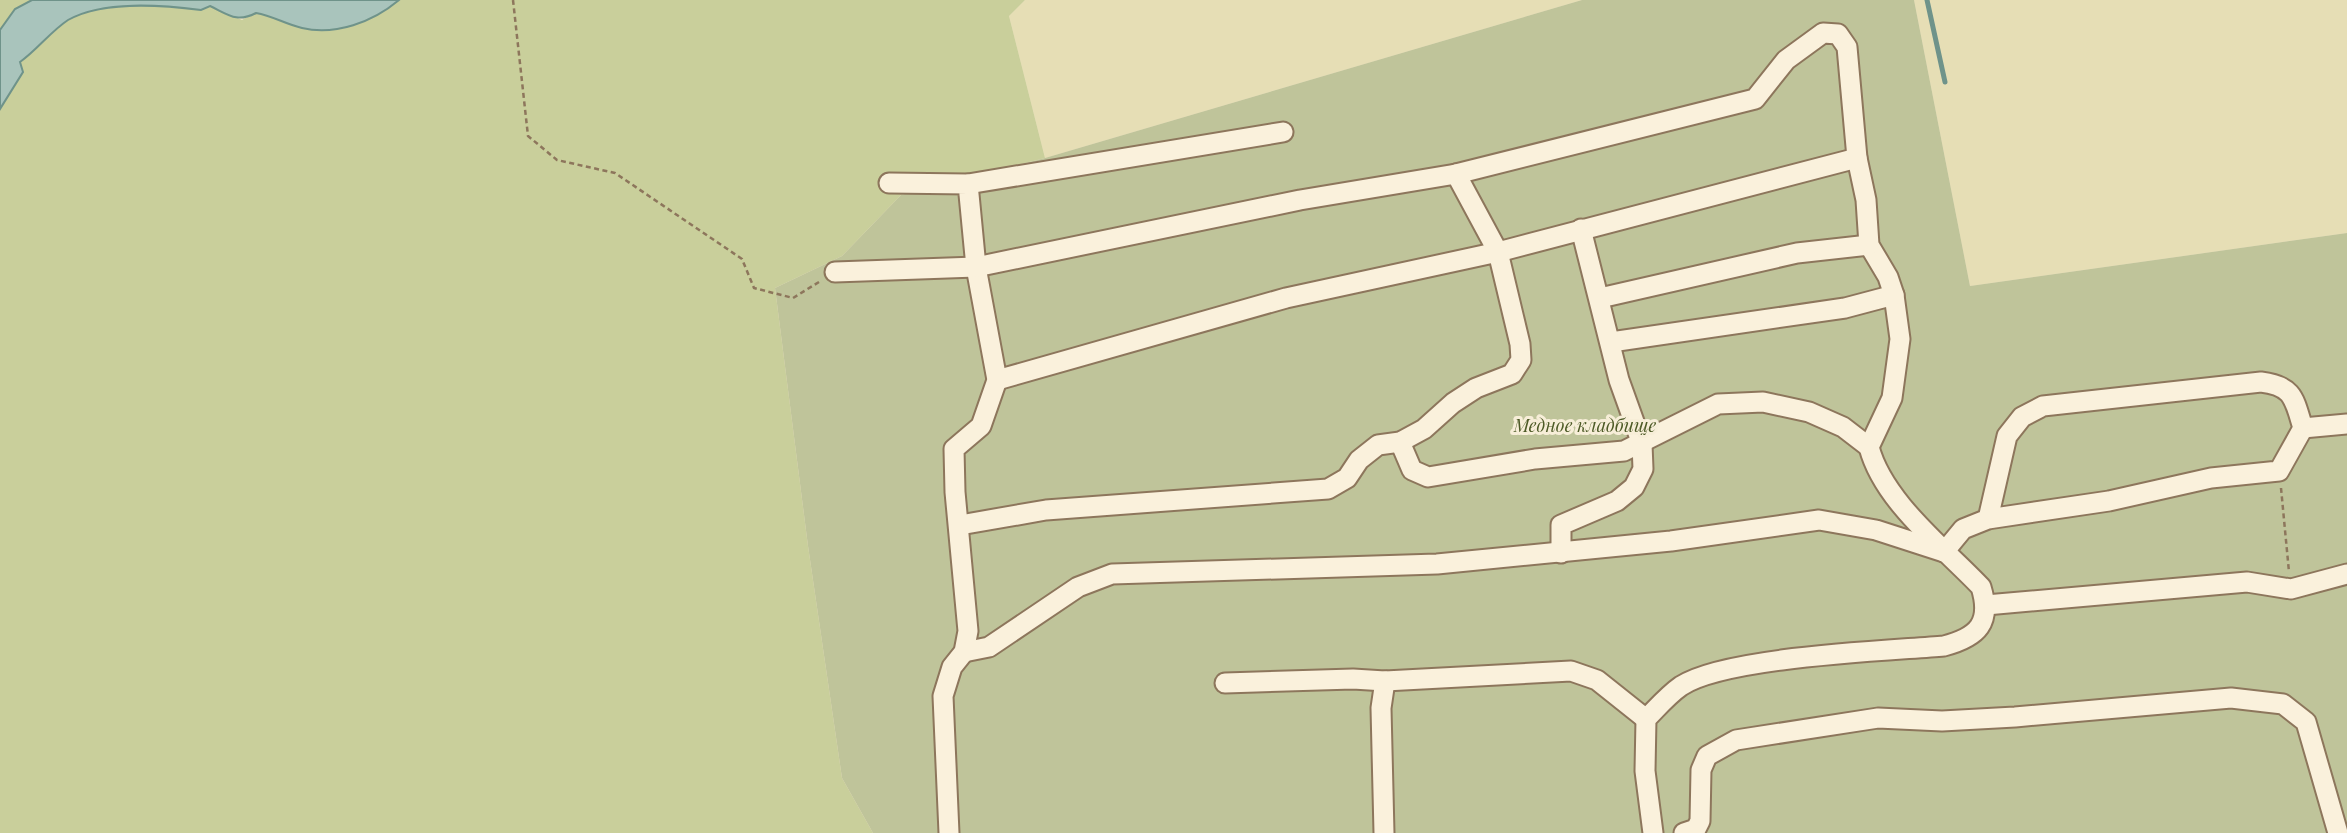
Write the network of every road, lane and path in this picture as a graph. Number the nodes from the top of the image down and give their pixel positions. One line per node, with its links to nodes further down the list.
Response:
1 (513, 0): 11 (path)
2 (1283, 132): 6 (street)
3 (1857, 158): 4 (street); 7 (street); 8 (street)
4 (1456, 174): 9 (street); 10 (street)
5 (889, 183): 6 (street)
6 (968, 184): 10 (street)
7 (1581, 229): 9 (street); 13 (street)
8 (1869, 245): 12 (street); 13 (street)
9 (1498, 252): 15 (street); 18 (street)
10 (975, 267): 11 (street); 15 (street)
11 (835, 272)
12 (1894, 295): 14 (street); 20 (street)
13 (1600, 298): 14 (street)
14 (1611, 342): 19 (street)
15 (997, 380): 23 (street)
16 (2347, 425): 17 (street)
17 (2303, 428): 21 (street); 22 (street)
18 (1400, 442): 19 (street); 23 (street)
19 (1642, 444): 20 (street); 25 (street)
20 (1869, 447): 24 (street)
21 (2279, 471): 22 (street); 27 (path)
22 (1988, 519): 24 (street)
23 (960, 525): 29 (street)
24 (1944, 552): 25 (street); 28 (street)
25 (1561, 553): 29 (street)
26 (2347, 574): 27 (street)
27 (2291, 589): 28 (street)
28 (1986, 605): 32 (street)
29 (964, 652): 33 (street)
30 (1385, 681): 31 (street); 32 (street); 34 (street)
31 (1225, 683)
32 (1646, 719): 35 (street)
33 (949, 833)
34 (1384, 833)
35 (1653, 833)
36 (1685, 833): 37 (street)
37 (2338, 833)

